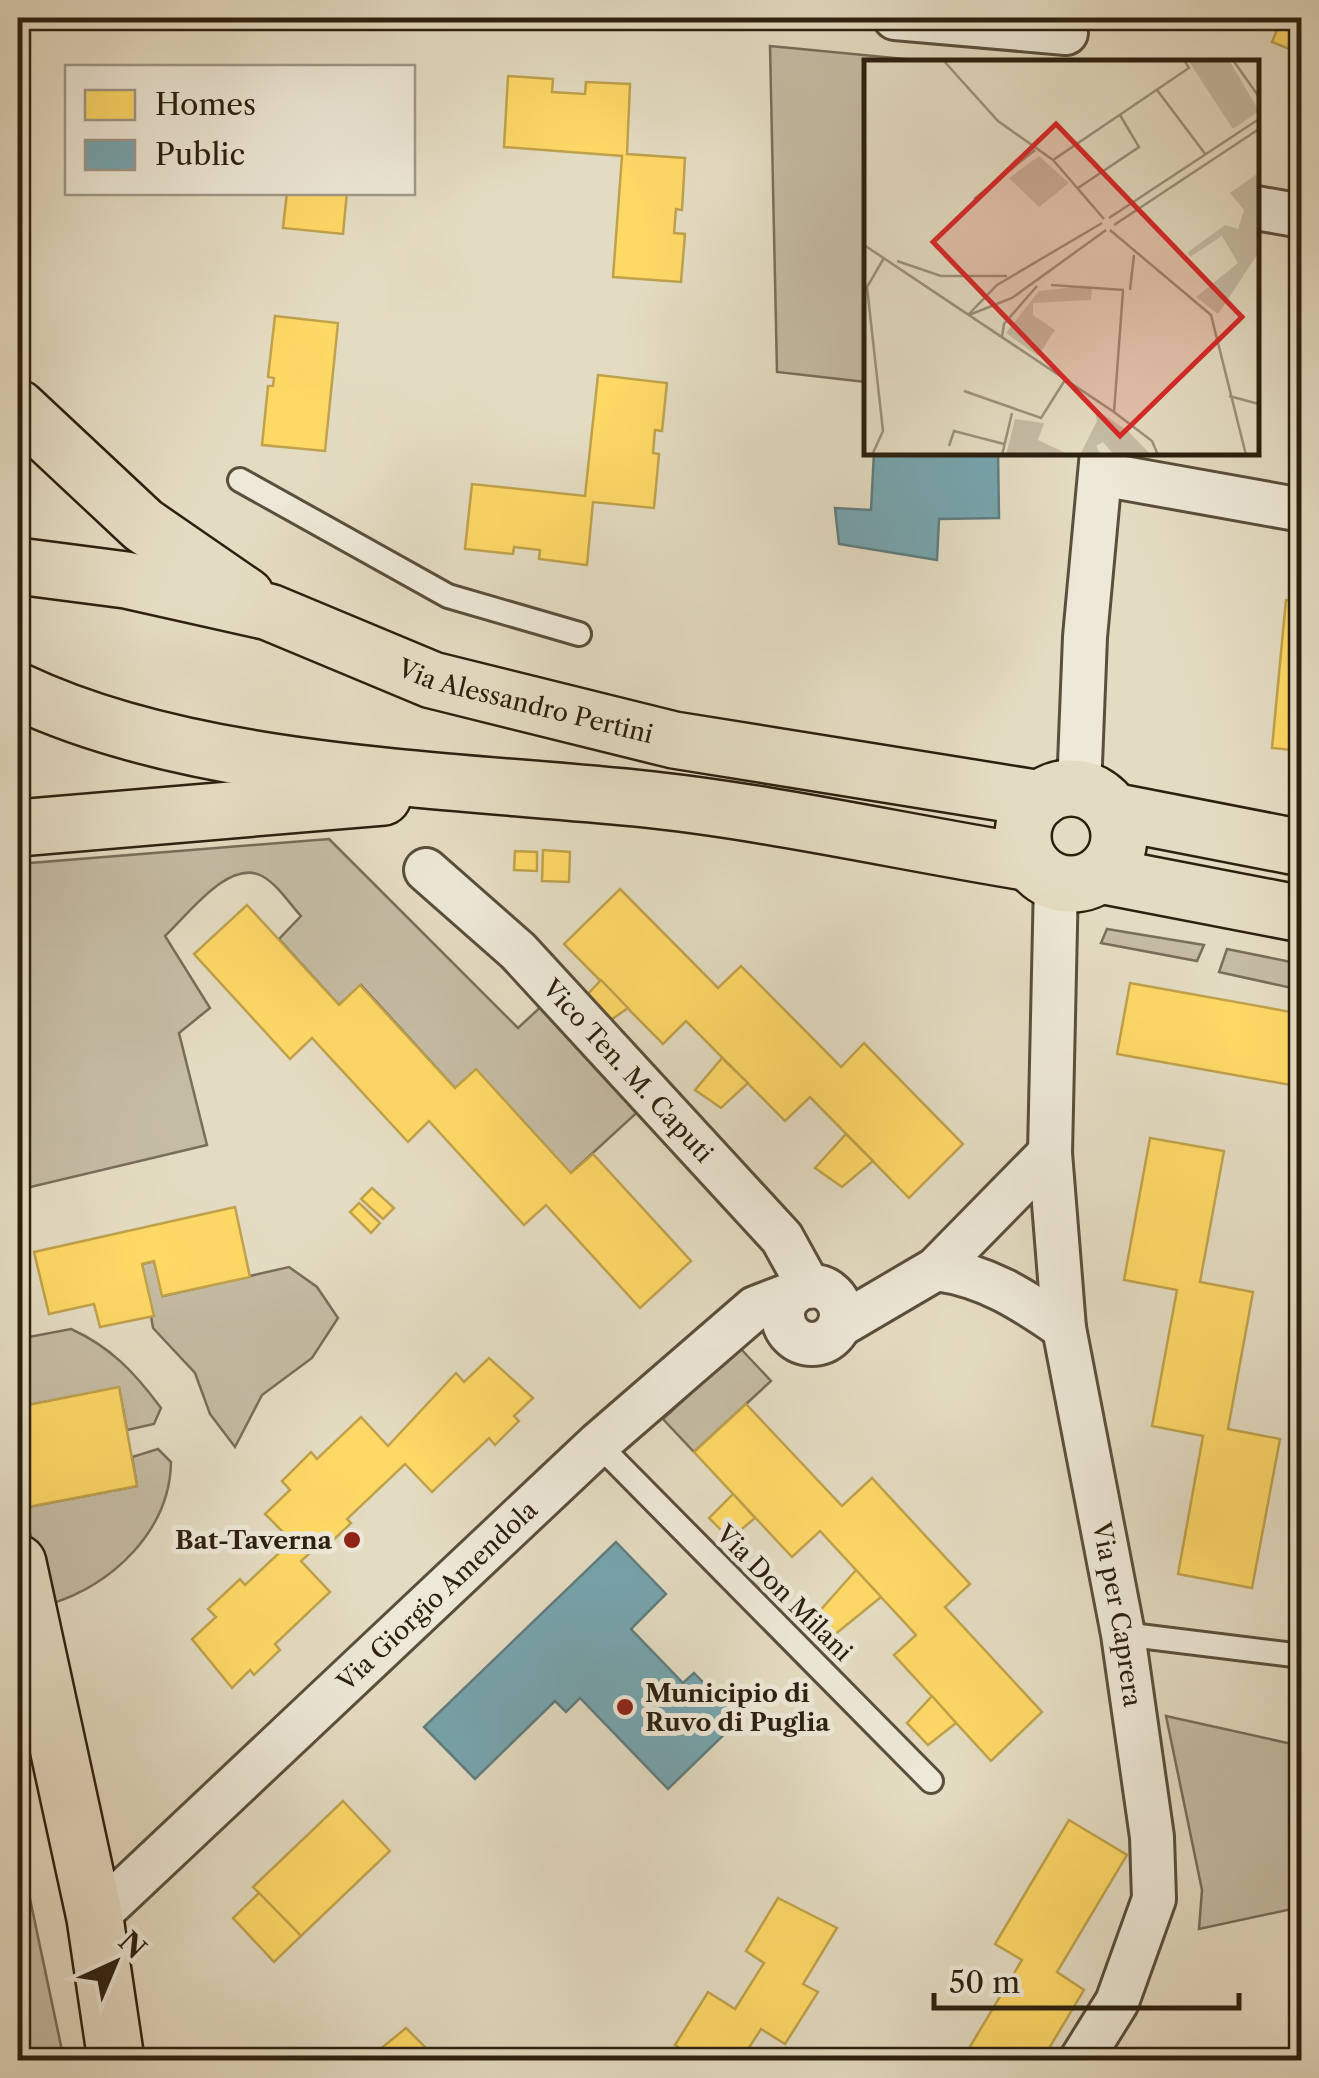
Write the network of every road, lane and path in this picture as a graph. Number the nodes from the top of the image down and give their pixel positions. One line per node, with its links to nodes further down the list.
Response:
1 (895, 18): 2 (street)
2 (1068, 38)
3 (1259, 209): 4 (street)
4 (1302, 216)
5 (18, 408): 10 (main road)
6 (1101, 463): 8 (street); 14 (street)
7 (240, 480): 11 (lane)
8 (1302, 510)
9 (18, 566): 10 (main road, Via Alessandro Pertini)
10 (269, 612): 14 (main road, Via Alessandro Pertini)
11 (580, 634)
12 (18, 690): 13 (main road)
13 (500, 786): 15 (main road); 18 (main road)
14 (1077, 800): 16 (main road, Via Alessandro Pertini); 18 (main road); 18 (main road)
15 (18, 828)
16 (1302, 848)
17 (426, 870): 22 (street, Vico Ten. M. Caputi)
18 (1062, 874): 19 (main road); 20 (street, Via per Caprera)
19 (1302, 914)
20 (1050, 1153): 21 (street); 23 (street, Via per Caprera)
21 (936, 1269): 22 (street); 23 (street)
22 (801, 1290): 24 (street, Via Giorgio Amendola)
23 (1064, 1328): 26 (street, Via per Caprera)
24 (598, 1444): 28 (lane, Via Don Milani); 29 (street, Via Giorgio Amendola)
25 (18, 1563): 29 (main road)
26 (1123, 1634): 27 (lane); 31 (street, Via per Caprera)
27 (1302, 1656)
28 (931, 1781)
29 (96, 1918): 30 (main road)
30 (116, 2060)
31 (1081, 2060)

